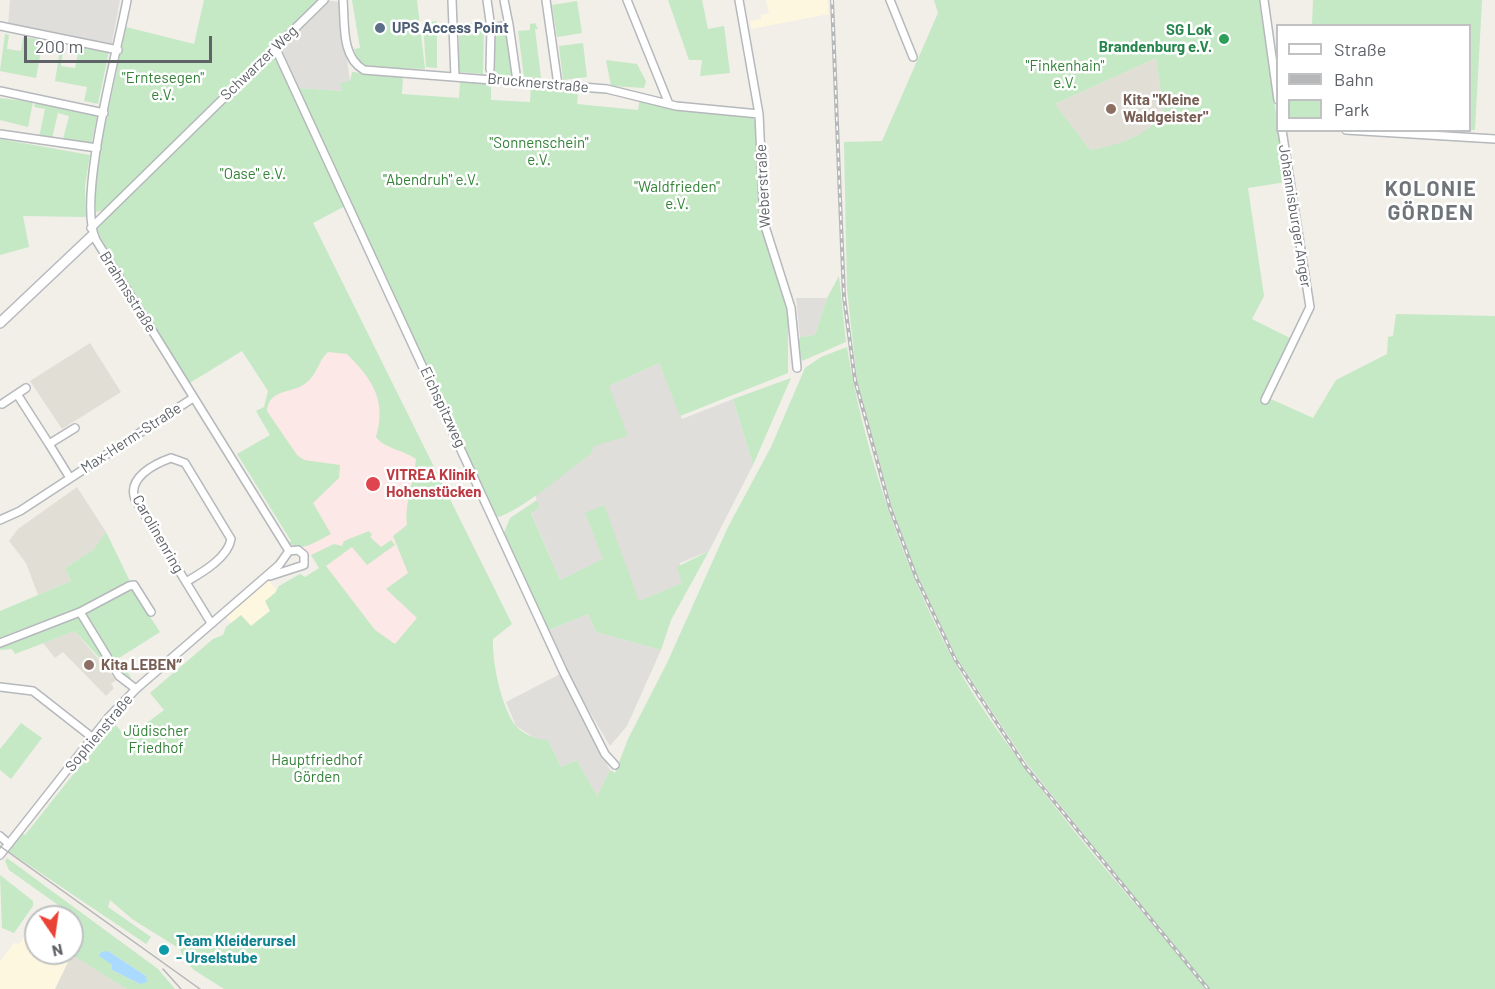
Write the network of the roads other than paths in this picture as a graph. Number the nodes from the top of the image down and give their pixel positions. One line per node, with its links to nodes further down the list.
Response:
1 (127, 0): 16 (street)
2 (324, 0): 15 (street, Schwarzer Weg)
3 (343, 0): 19 (street, Brucknerstraße)
4 (452, 0): 19 (street)
5 (487, 0): 14 (street)
6 (504, 0): 12 (street)
7 (546, 0): 21 (street)
8 (627, 0): 24 (street)
9 (739, 0): 26 (street, Weberstraße)
10 (890, 0): 17 (street)
11 (1264, 0): 22 (street)
12 (509, 25): 14 (street); 20 (street)
13 (0, 26): 16 (street)
14 (490, 28): 18 (street)
15 (275, 47): 32 (street, Schwarzer Weg); 54 (street, Eichspitzweg)
16 (118, 50): 25 (street)
17 (913, 57)
18 (490, 69)
19 (455, 76): 20 (street, Brucknerstraße)
20 (517, 81): 21 (street, Brucknerstraße)
21 (558, 85): 24 (street, Brucknerstraße)
22 (1276, 86)
23 (0, 92): 25 (street)
24 (669, 104): 26 (street, Brucknerstraße)
25 (104, 113): 31 (street)
26 (759, 114): 34 (street, Weberstraße)
27 (1282, 132): 38 (street, Johannisburger Anger)
28 (1379, 132): 30 (street)
29 (0, 134): 31 (street)
30 (1495, 139)
31 (97, 148): 32 (street)
32 (92, 231): 33 (street); 37 (street, Brahmsstraße)
33 (0, 322)
34 (797, 368)
35 (26, 388): 36 (street)
36 (17, 394): 39 (street); 41 (street, Max-Herm-Straße)
37 (193, 398): 42 (street, Max-Herm-Straße); 44 (street, Brahmsstraße)
38 (1265, 400)
39 (2, 404)
40 (75, 428): 41 (street)
41 (49, 444): 42 (street, Max-Herm-Straße)
42 (70, 478): 43 (street, Max-Herm-Straße)
43 (0, 520)
44 (289, 551): 45 (street, Sophienstraße); 45 (street, Sophienstraße)
45 (266, 577): 49 (street, Sophienstraße)
46 (186, 582): 46 (street, Carolinenring); 49 (street, Carolinenring)
47 (80, 612): 48 (street); 50 (street); 52 (street)
48 (151, 612)
49 (211, 623): 52 (street, Sophienstraße)
50 (0, 643)
51 (0, 687): 53 (street)
52 (136, 689): 53 (street, Sophienstraße)
53 (93, 738): 56 (street, Sophienstraße)
54 (615, 765)
55 (0, 836): 56 (street)
56 (9, 844): 57 (street, Sophienstraße)
57 (0, 855)

